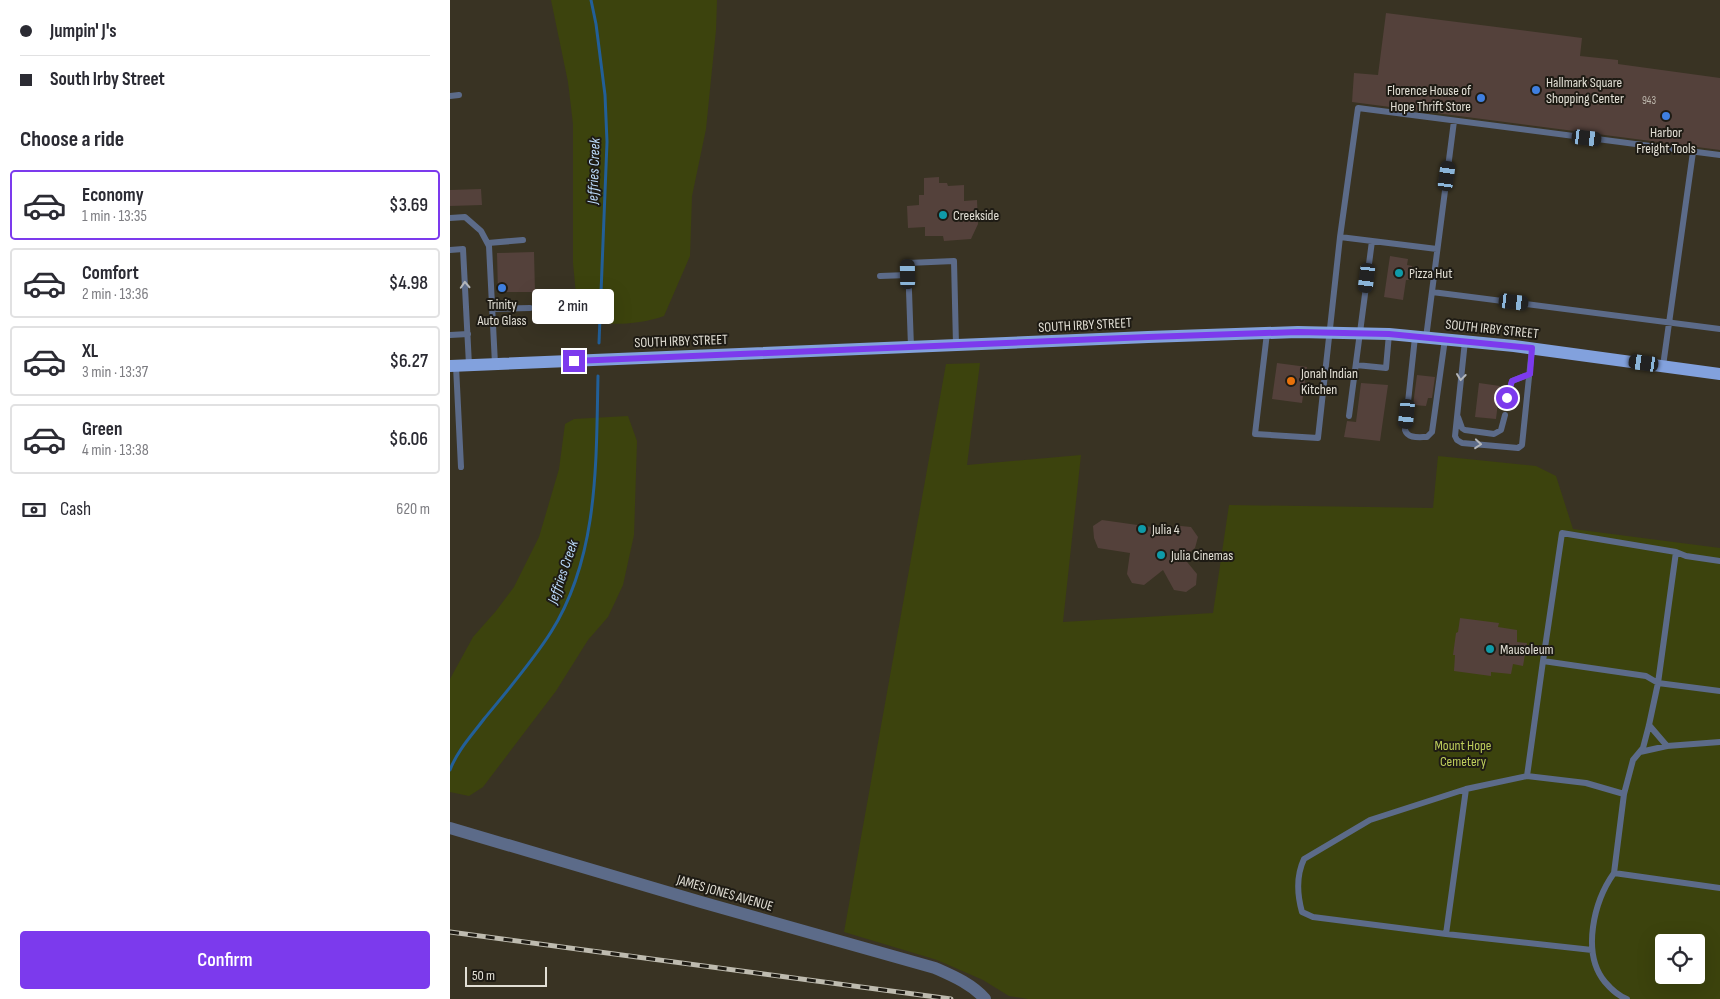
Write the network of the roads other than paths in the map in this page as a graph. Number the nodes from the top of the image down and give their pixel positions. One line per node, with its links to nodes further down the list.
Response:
1 (459, 95): 2 (lane)
2 (450, 96)
3 (1454, 121): 4 (lane); 7 (lane); 11 (lane)
4 (1693, 152): 5 (lane); 18 (lane)
5 (1720, 156)
6 (450, 218): 10 (lane)
7 (1340, 237): 9 (lane); 21 (lane)
8 (523, 240): 10 (lane)
9 (1372, 241): 11 (lane); 22 (lane)
10 (488, 243): 17 (lane)
11 (1437, 249): 15 (lane)
12 (450, 250): 23 (lane, one-way to 12)
13 (908, 274): 14 (lane); 29 (lane); 30 (lane)
14 (880, 276)
15 (1432, 292): 18 (lane); 26 (lane)
16 (530, 308): 17 (lane)
17 (492, 309): 32 (lane)
18 (1669, 322): 19 (lane); 36 (lane)
19 (1720, 329)
20 (1267, 333): 21 (main road, SOUTH IRBY STREET); 21 (lane); 29 (main road, SOUTH IRBY STREET)
21 (1331, 333): 22 (main road, SOUTH IRBY STREET)
22 (1360, 333): 24 (main road, SOUTH IRBY STREET); 34 (lane)
23 (468, 334): 25 (lane); 33 (lane)
24 (1389, 334): 26 (main road, SOUTH IRBY STREET); 34 (lane)
25 (450, 335)
26 (1420, 337): 27 (main road, SOUTH IRBY STREET); 27 (lane)
27 (1445, 339): 28 (main road, SOUTH IRBY STREET)
28 (1465, 341): 31 (main road, SOUTH IRBY STREET); 42 (lane, one-way to 42)
29 (956, 345): 30 (main road, SOUTH IRBY STREET)
30 (910, 347): 32 (main road, SOUTH IRBY STREET)
31 (1532, 348): 36 (main road, SOUTH IRBY STREET); 37 (lane)
32 (495, 364): 33 (main road, SOUTH IRBY STREET)
33 (469, 365): 35 (main road, SOUTH IRBY STREET)
34 (1356, 365): 44 (lane)
35 (453, 366): 40 (lane)
36 (1663, 366): 38 (main road, SOUTH IRBY STREET)
37 (1530, 374): 39 (lane); 42 (lane, one-way to 37)
38 (1720, 374)
39 (1507, 398)
40 (458, 411): 41 (lane); 45 (lane)
41 (450, 412)
42 (1457, 413): 43 (lane)
43 (1504, 415)
44 (1349, 416)
45 (461, 467)
46 (1676, 552): 47 (lane); 48 (lane); 49 (lane)
47 (1720, 561)
48 (1543, 660): 49 (lane); 55 (lane)
49 (1658, 683): 50 (lane); 51 (lane)
50 (1720, 691)
51 (1649, 725): 53 (lane); 54 (lane)
52 (1720, 742): 53 (lane)
53 (1667, 746): 54 (lane)
54 (1640, 752): 57 (lane)
55 (1526, 776): 56 (lane); 57 (lane)
56 (1466, 789): 61 (lane); 61 (lane)
57 (1624, 794): 59 (lane)
58 (450, 828): 63 (street, JAMES JONES AVENUE)
59 (1614, 873): 60 (lane); 62 (lane)
60 (1720, 888)
61 (1446, 934): 62 (lane)
62 (1592, 950): 64 (lane)
63 (985, 999)
64 (1627, 999)

